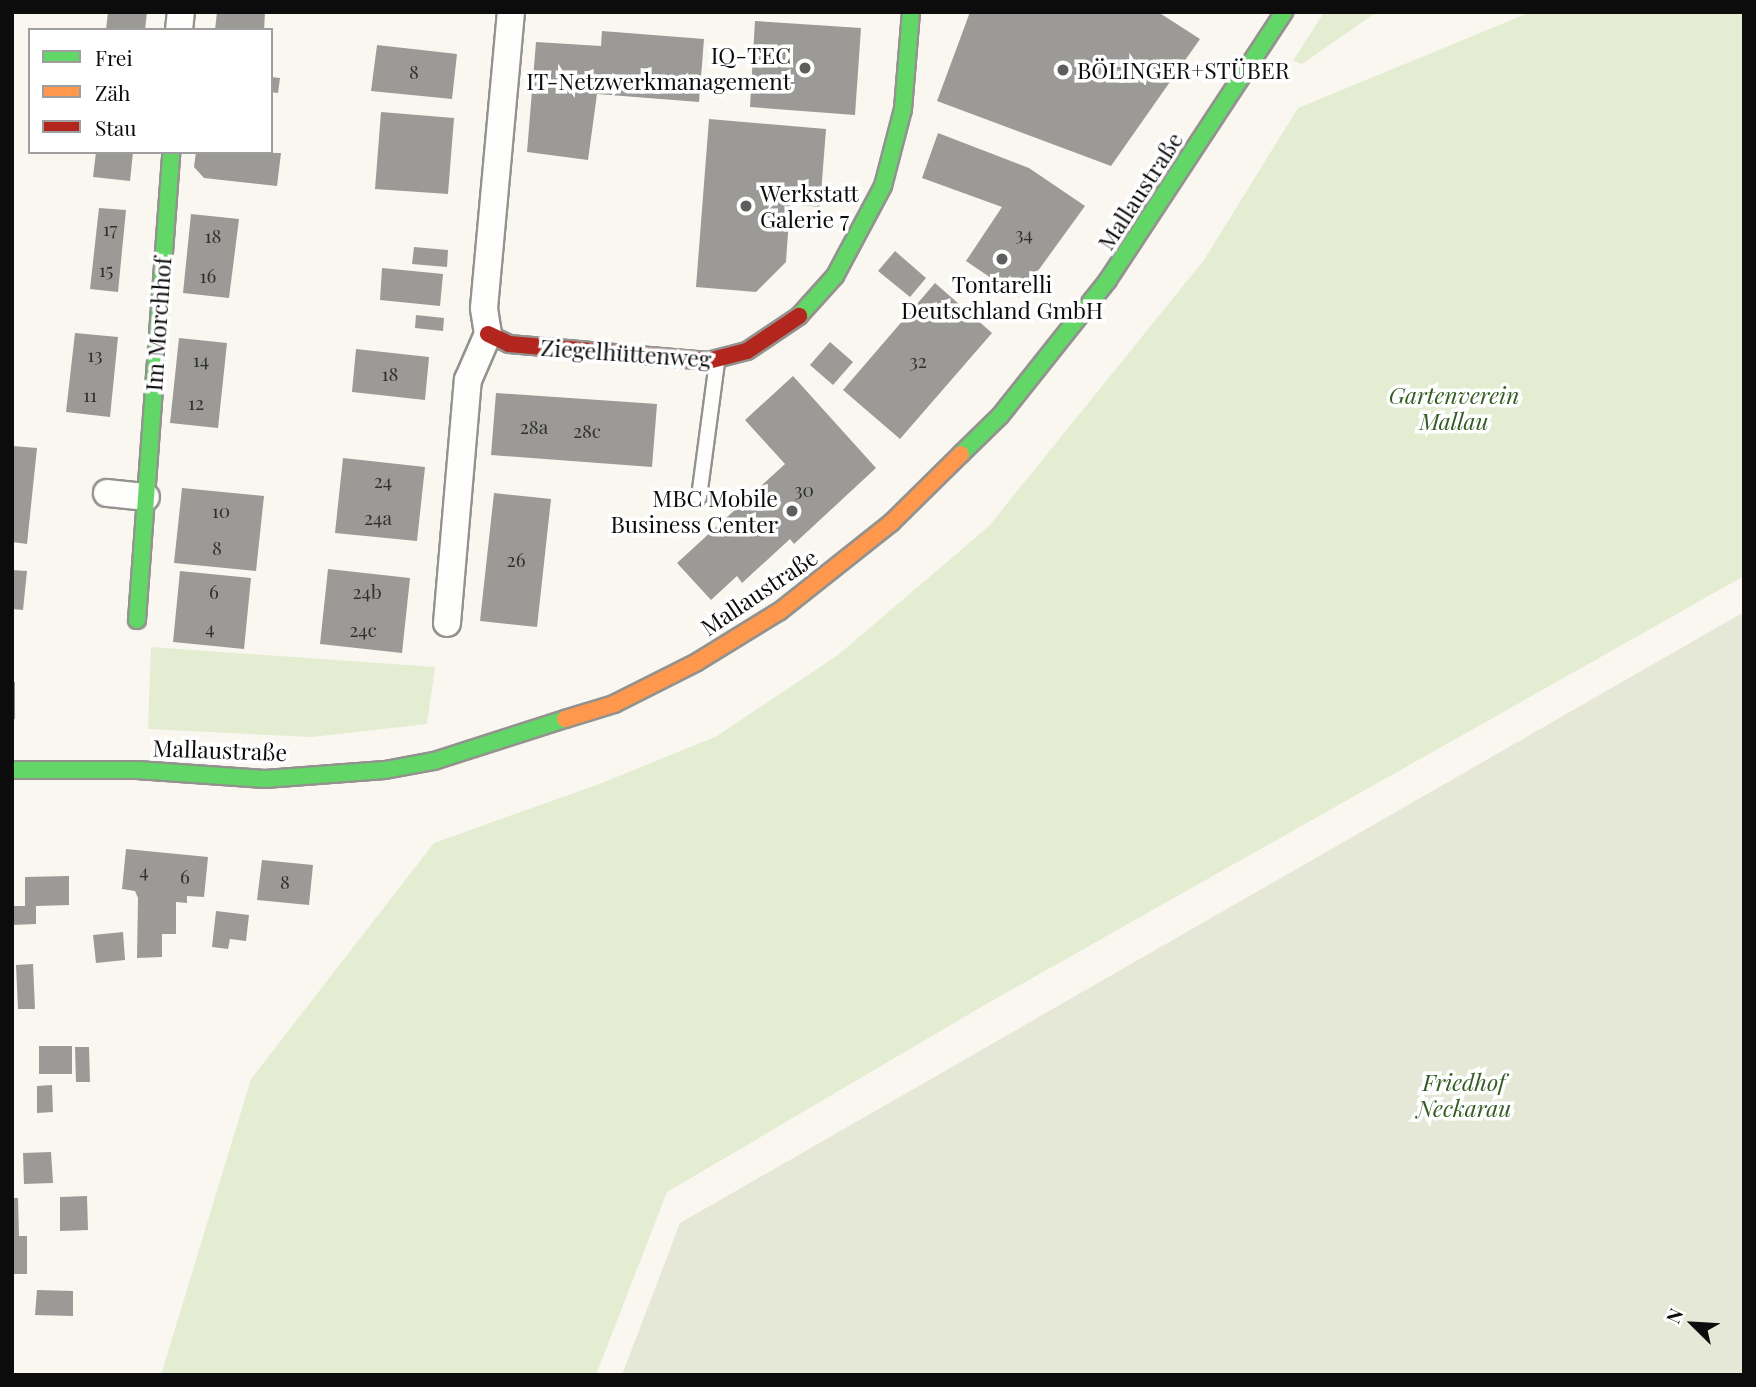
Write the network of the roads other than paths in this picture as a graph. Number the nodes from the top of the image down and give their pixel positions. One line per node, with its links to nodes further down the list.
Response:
1 (511, 12): 5 (street)
2 (911, 12): 6 (main road, Ziegelhüttenweg)
3 (1284, 12): 12 (main road, Mallaustraße)
4 (170, 154): 8 (main road, Im Morchhof)
5 (488, 334): 6 (main road, Ziegelhüttenweg); 11 (street)
6 (717, 360): 9 (lane)
7 (107, 493): 8 (street)
8 (146, 497): 10 (main road, Im Morchhof)
9 (699, 497)
10 (136, 620)
11 (447, 622)
12 (12, 770)

